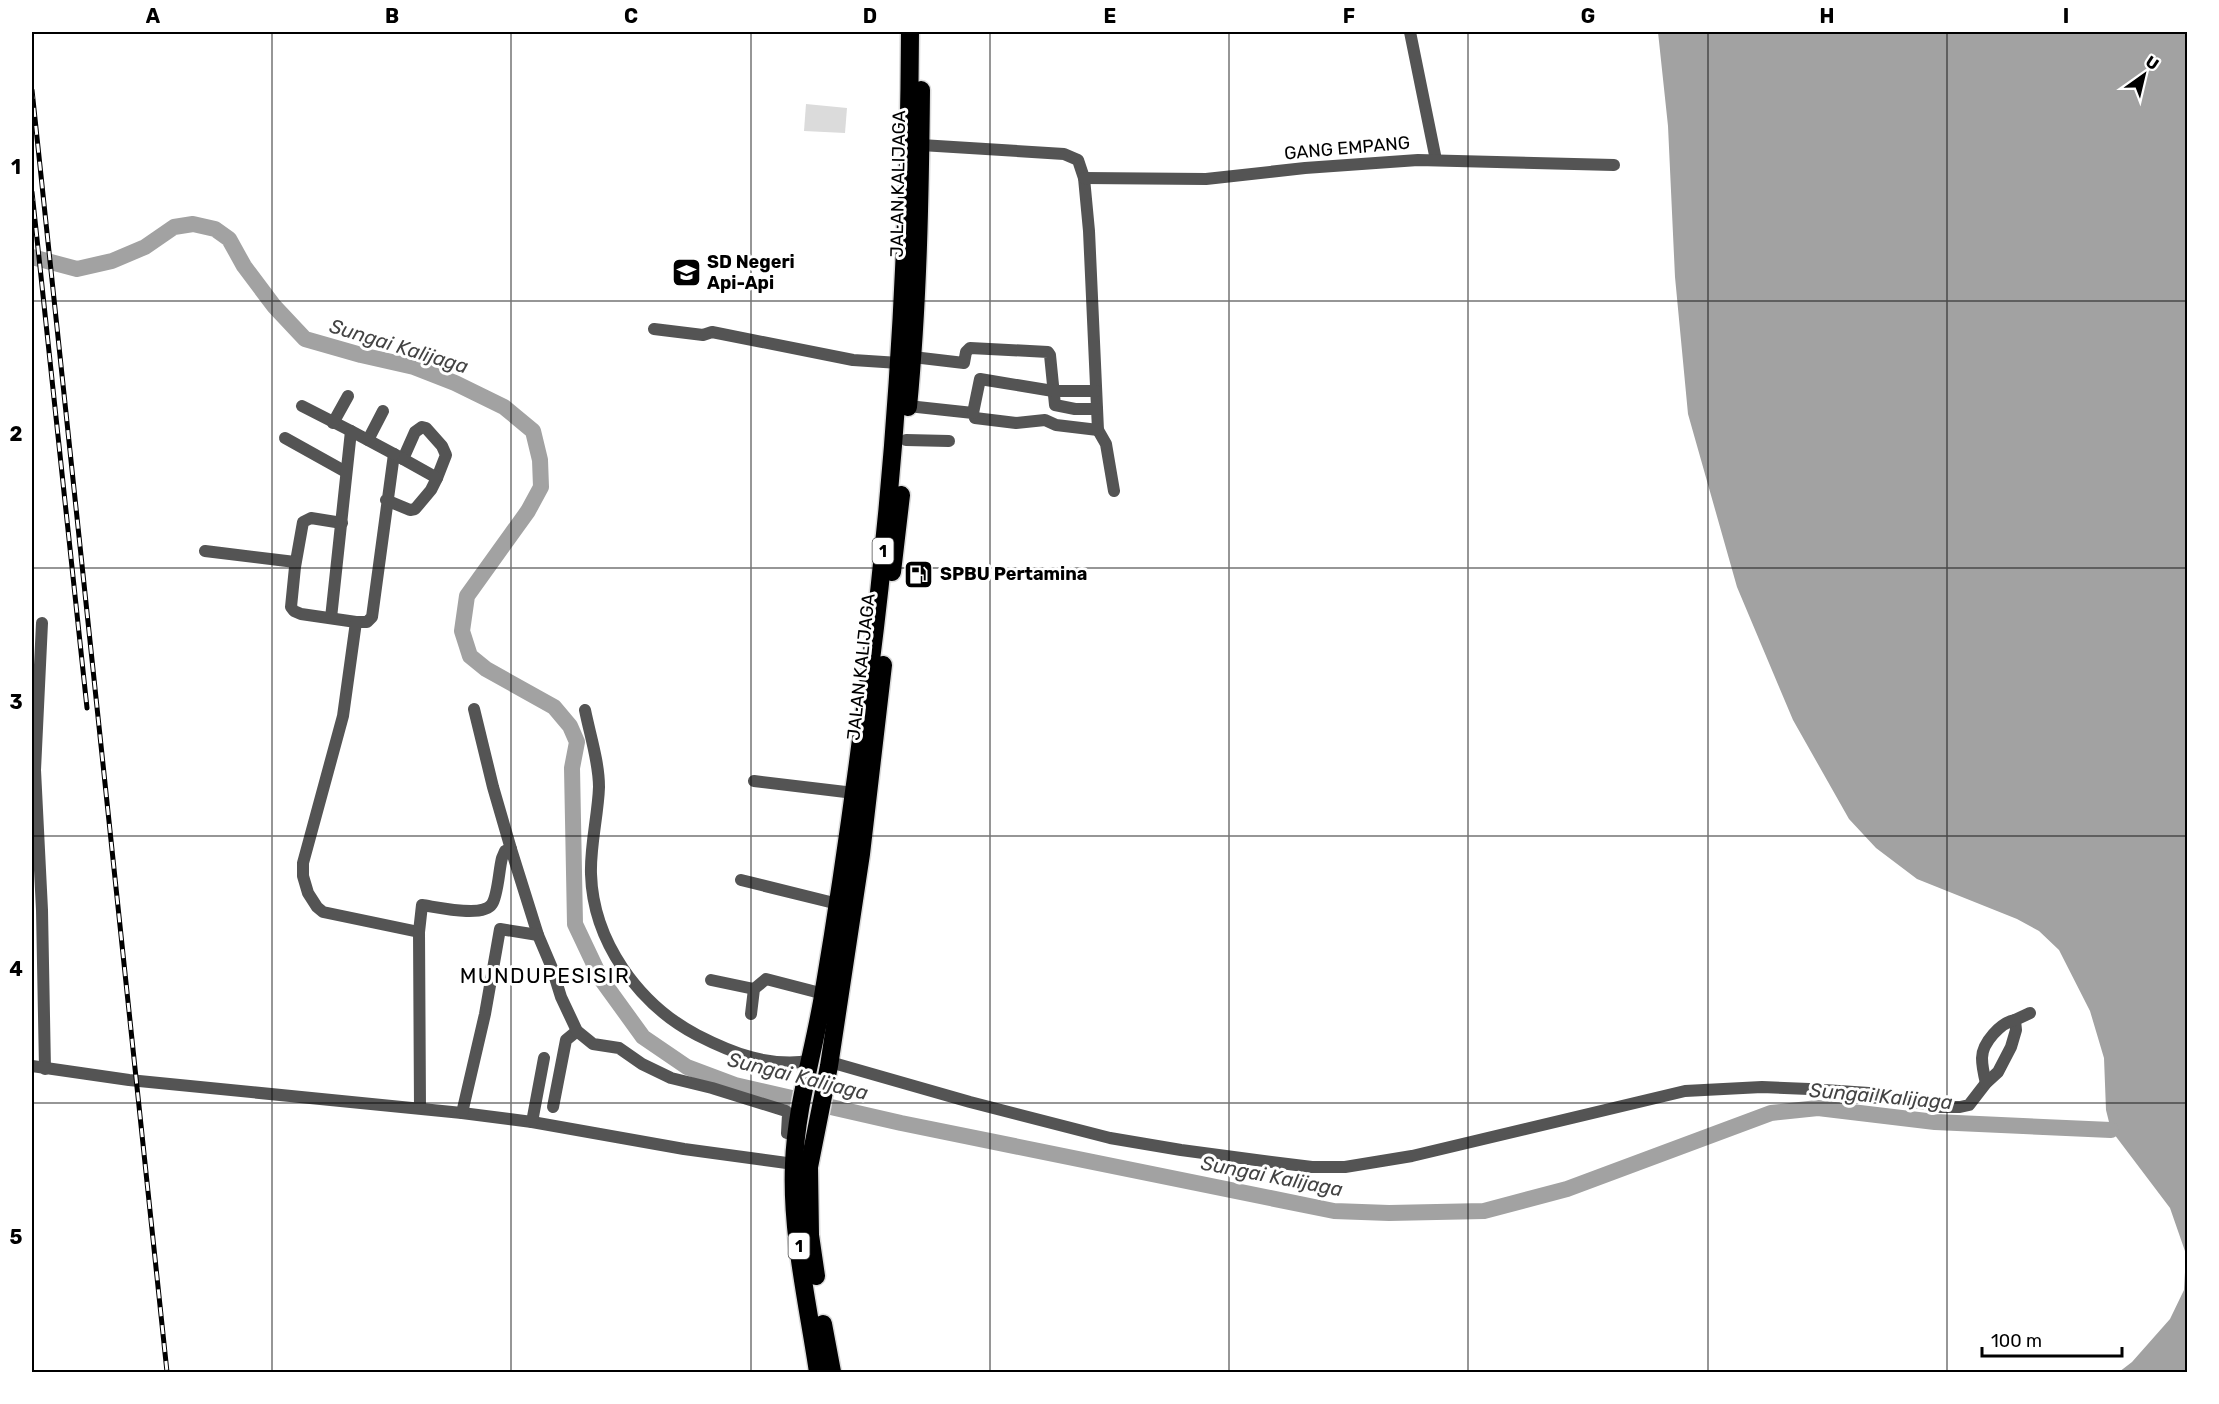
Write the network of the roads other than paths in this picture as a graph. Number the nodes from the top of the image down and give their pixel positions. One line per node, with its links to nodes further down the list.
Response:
1 (910, 32): 9 (highway, JALAN KALIJAGA / 1)
2 (922, 32): 4 (highway, JALAN KALIJAGA / 1)
3 (1410, 32): 5 (street)
4 (921, 145): 7 (street); 9 (highway, JALAN KALIJAGA / 1)
5 (1436, 160): 6 (street, GANG EMPANG); 7 (street, GANG EMPANG)
6 (1614, 165)
7 (1084, 178): 11 (street)
8 (654, 329): 9 (street)
9 (907, 360): 10 (street); 14 (highway, JALAN KALIJAGA / 1); 39 (highway, JALAN KALIJAGA / 1)
10 (1053, 391): 11 (street); 15 (street); 17 (street)
11 (1096, 391): 15 (street)
12 (348, 396): 18 (street)
13 (302, 406): 18 (street)
14 (908, 406): 17 (street); 23 (highway, JALAN KALIJAGA / 1)
15 (1097, 409): 19 (street)
16 (384, 411): 22 (street)
17 (973, 413): 19 (street)
18 (333, 423): 20 (street)
19 (1098, 430): 28 (street)
20 (351, 431): 22 (street); 26 (street)
21 (285, 438): 26 (street)
22 (368, 440): 25 (street)
23 (906, 440): 24 (street); 54 (highway, JALAN KALIJAGA / 1)
24 (949, 441)
25 (399, 456): 27 (street); 27 (street); 29 (street)
26 (346, 472): 30 (street)
27 (437, 478): 29 (street)
28 (1114, 490)
29 (386, 500): 34 (street)
30 (342, 523): 32 (street); 33 (street)
31 (205, 551): 32 (street)
32 (295, 562): 33 (street)
33 (331, 618): 34 (street)
34 (356, 622): 43 (street)
35 (42, 623): 56 (street)
36 (474, 709): 40 (street)
37 (585, 710): 53 (street)
38 (754, 781): 39 (street)
39 (854, 793): 42 (highway, JALAN KALIJAGA / 1)
40 (511, 849): 43 (street); 44 (street)
41 (741, 880): 42 (street)
42 (838, 904): 47 (highway, JALAN KALIJAGA / 1)
43 (419, 932): 59 (street)
44 (538, 935): 51 (street); 60 (street)
45 (711, 980): 46 (street)
46 (754, 990): 47 (street); 49 (street)
47 (824, 994): 53 (highway, JALAN KALIJAGA / 1)
48 (2030, 1013): 50 (street)
49 (751, 1014)
50 (2015, 1020): 57 (street); 57 (street)
51 (577, 1031): 58 (street); 62 (street)
52 (544, 1058): 61 (street)
53 (810, 1064): 62 (highway, JALAN KALIJAGA / 1)
54 (830, 1064): 57 (street); 65 (highway, JALAN KALIJAGA / 1)
55 (32, 1066): 56 (street)
56 (45, 1069): 59 (street)
57 (1986, 1083)
58 (553, 1107)
59 (420, 1108): 60 (street)
60 (462, 1113): 61 (street)
61 (532, 1122): 63 (street)
62 (797, 1127): 63 (highway, 1)
63 (794, 1164): 64 (highway, 1)
64 (818, 1372)
65 (832, 1372)

